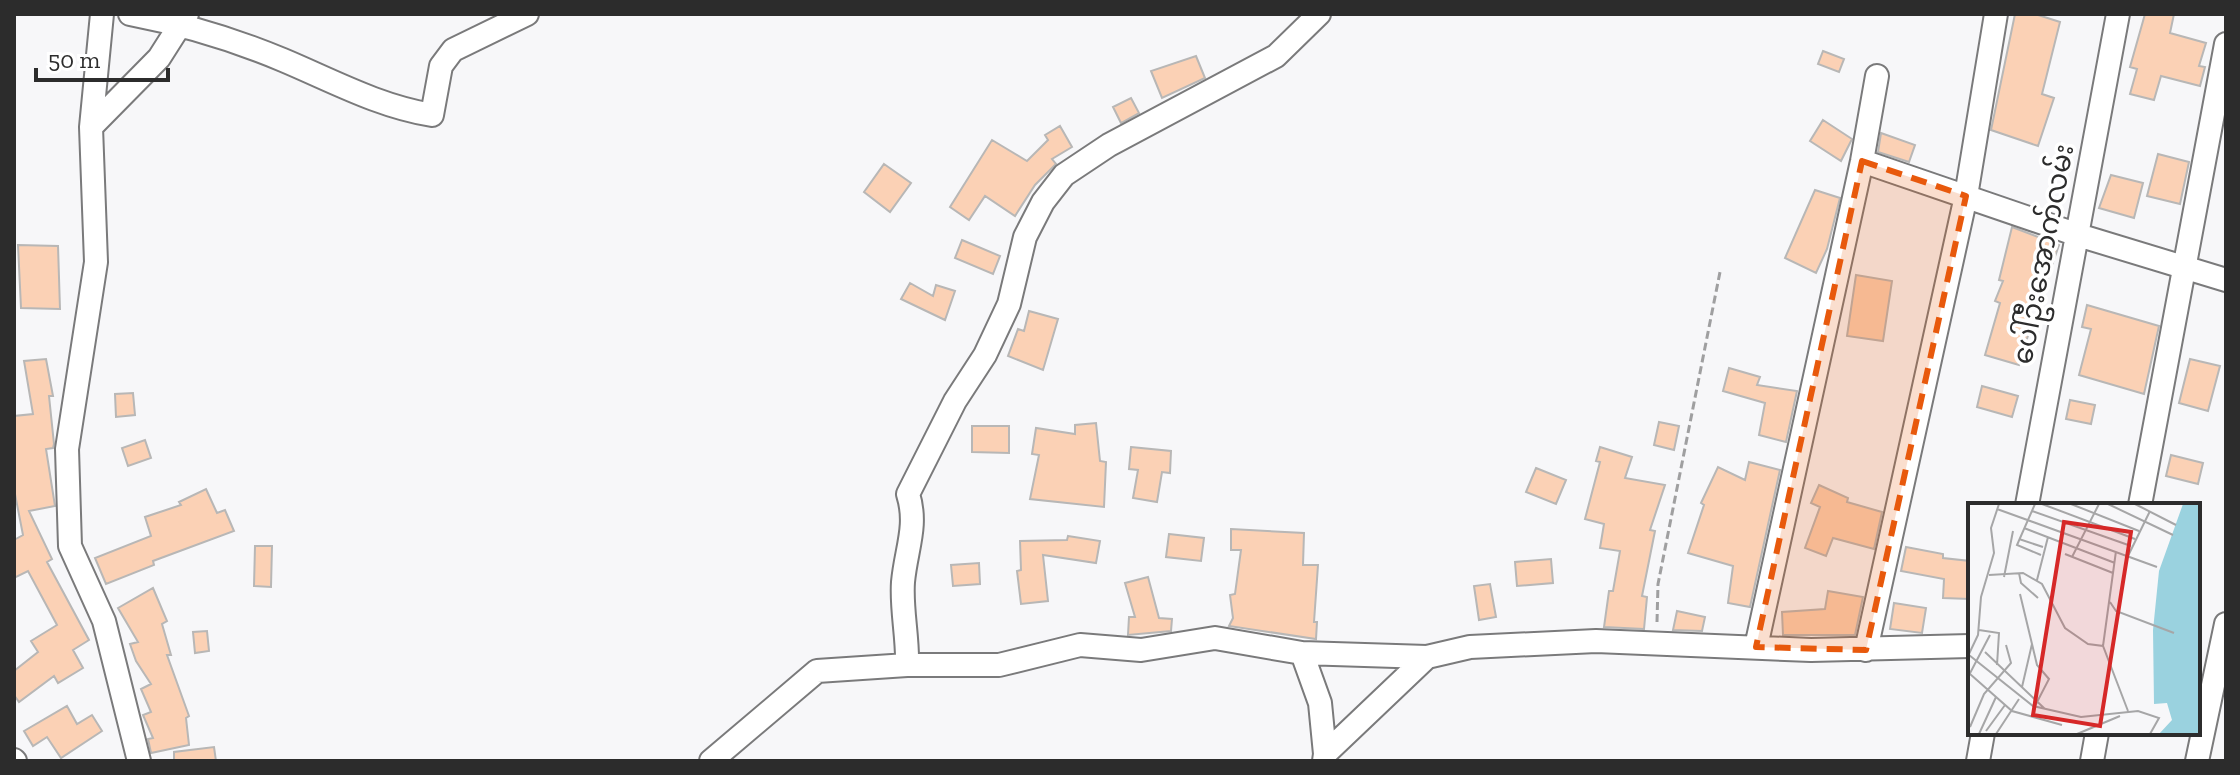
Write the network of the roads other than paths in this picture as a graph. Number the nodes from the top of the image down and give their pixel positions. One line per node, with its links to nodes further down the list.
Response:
1 (102, 14): 10 (street)
2 (130, 14): 7 (street)
3 (527, 14): 7 (street)
4 (1319, 14): 24 (street)
5 (1996, 14): 12 (street)
6 (2118, 14): 13 (street, ပေါ်ဦးအောက်လမ်း)
7 (184, 19): 10 (street)
8 (2226, 44): 14 (street)
9 (1877, 76): 11 (street)
10 (91, 127): 28 (street)
11 (1862, 161): 12 (street); 20 (street)
12 (1966, 196): 13 (street); 21 (street)
13 (2078, 235): 14 (street); 16 (street, ပေါ်ဦးအောက်လမ်း)
14 (2184, 270): 15 (street); 17 (street)
15 (2226, 280)
16 (2027, 503)
17 (2140, 503)
18 (2226, 624): 32 (street)
19 (1968, 646): 21 (street)
20 (1756, 647): 21 (street); 23 (street)
21 (1866, 650)
22 (1302, 653): 23 (street); 24 (street); 27 (street)
23 (1427, 657): 27 (street)
24 (907, 665): 29 (street)
25 (1983, 735): 30 (street)
26 (2097, 735): 31 (street)
27 (1325, 758)
28 (139, 761)
29 (711, 761)
30 (1978, 761)
31 (2092, 761)
32 (2197, 761)

